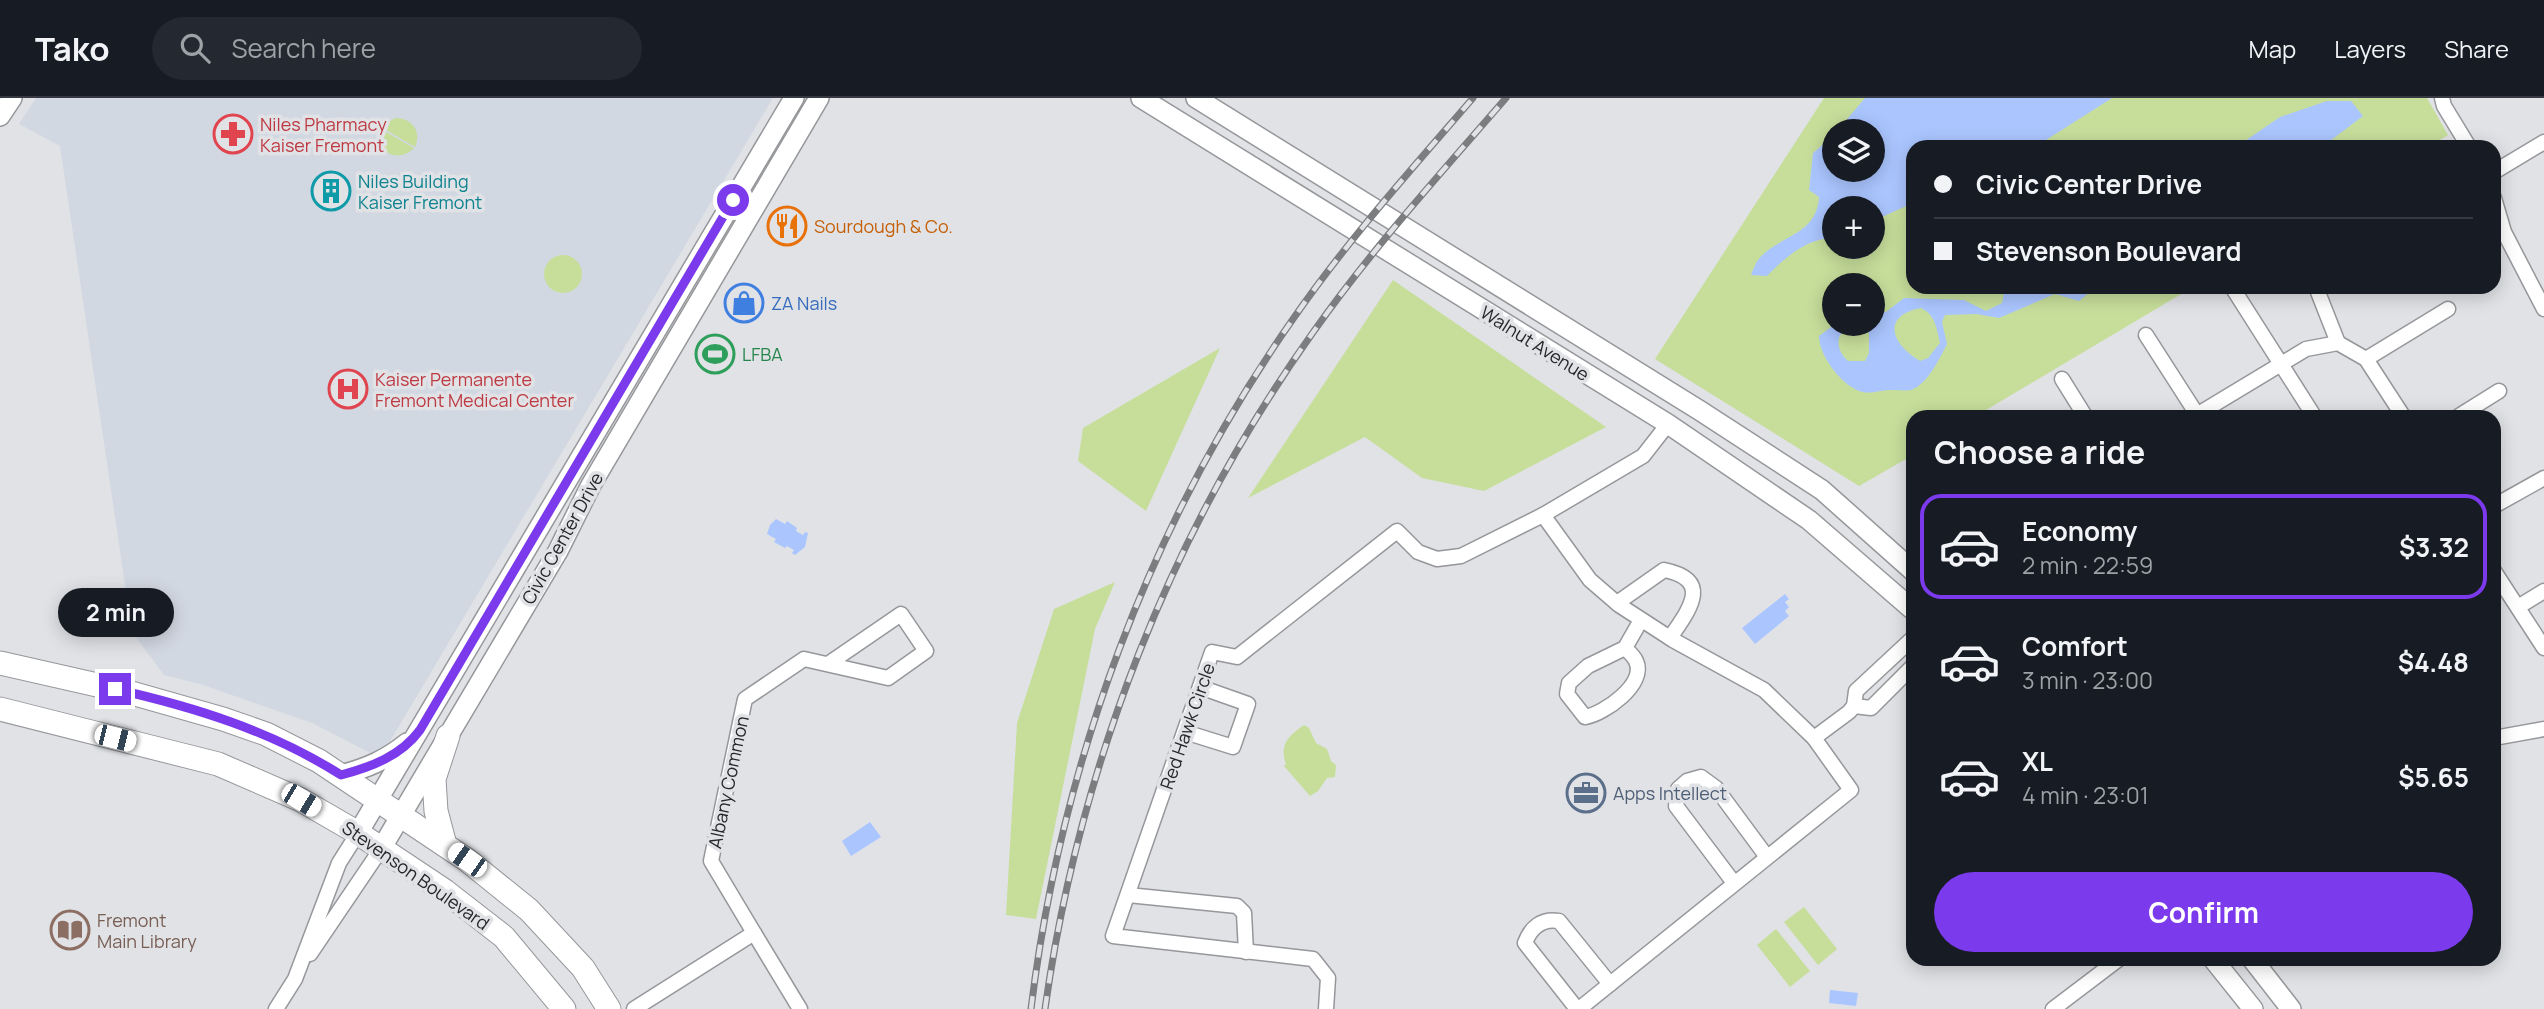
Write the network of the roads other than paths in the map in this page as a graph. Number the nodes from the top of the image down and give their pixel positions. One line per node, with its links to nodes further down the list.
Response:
1 (12, 98): 7 (main road)
2 (794, 98): 51 (main road, Civic Center Drive)
3 (819, 98): 52 (main road, Civic Center Drive)
4 (1141, 98): 28 (main road, Walnut Avenue)
5 (1196, 98): 32 (main road, Walnut Avenue)
6 (2442, 98): 8 (street)
7 (0, 116)
8 (2465, 140)
9 (2544, 142): 10 (street)
10 (2501, 168)
11 (2501, 222): 14 (street)
12 (2236, 294): 19 (street)
13 (2319, 294): 17 (street)
14 (2543, 305)
15 (2448, 309): 18 (street)
16 (2146, 335): 23 (street)
17 (2338, 343): 18 (street); 19 (street)
18 (2367, 359): 26 (street)
19 (2281, 365): 24 (street); 25 (street)
20 (2062, 379): 22 (street)
21 (2499, 391): 27 (street)
22 (2081, 410)
23 (2193, 410)
24 (2207, 410)
25 (2310, 410)
26 (2399, 410)
27 (2469, 410)
28 (1668, 424): 31 (street); 36 (main road, Walnut Avenue)
29 (2544, 478): 30 (street)
30 (2501, 502)
31 (1544, 515): 35 (street); 46 (street, Red Hawk Circle)
32 (1906, 565)
33 (2501, 582): 37 (street)
34 (2544, 591): 37 (street)
35 (1617, 603): 38 (street); 39 (street)
36 (1906, 604)
37 (2518, 607): 42 (street)
38 (1642, 620): 39 (street); 41 (street)
39 (1670, 638): 54 (street)
40 (1906, 645): 47 (street)
41 (1625, 648): 41 (street)
42 (2544, 648)
43 (0, 663): 55 (main road)
44 (828, 664): 44 (street, Albany Common); 64 (street, Albany Common)
45 (1906, 673): 47 (street)
46 (1200, 687): 50 (street, Red Hawk Circle); 50 (street)
47 (1854, 706): 54 (street)
48 (0, 709): 58 (main road, Stevenson Boulevard)
49 (2544, 729): 53 (street)
50 (1185, 732): 63 (street, Red Hawk Circle)
51 (418, 733): 55 (main road); 56 (main road, Civic Center Drive)
52 (448, 736): 57 (main road, Civic Center Drive); 59 (main road)
53 (2501, 737)
54 (1814, 738): 61 (street)
55 (341, 775): 56 (main road)
56 (379, 799): 57 (main road); 58 (main road, Civic Center Drive)
57 (402, 815): 59 (main road); 60 (main road, Civic Center Drive)
58 (358, 833): 60 (main road, Stevenson Boulevard); 69 (street, Civic Center Drive)
59 (445, 845): 73 (main road)
60 (381, 849): 69 (street, Civic Center Drive); 72 (main road, Stevenson Boulevard)
61 (1767, 857): 62 (street); 62 (street)
62 (1734, 883): 70 (street)
63 (1128, 895): 65 (street); 65 (street, Red Hawk Circle)
64 (754, 933): 74 (street); 75 (street, Albany Common)
65 (1246, 952): 76 (street)
66 (2110, 966): 78 (street)
67 (2219, 966): 79 (main road)
68 (2257, 966): 80 (main road)
69 (298, 972): 71 (street, Civic Center Drive)
70 (1610, 984): 77 (street); 77 (street)
71 (276, 1009)
72 (564, 1009)
73 (609, 1009)
74 (634, 1009)
75 (800, 1009)
76 (1326, 1009)
77 (1578, 1009)
78 (2053, 1009)
79 (2253, 1009)
80 (2291, 1009)

